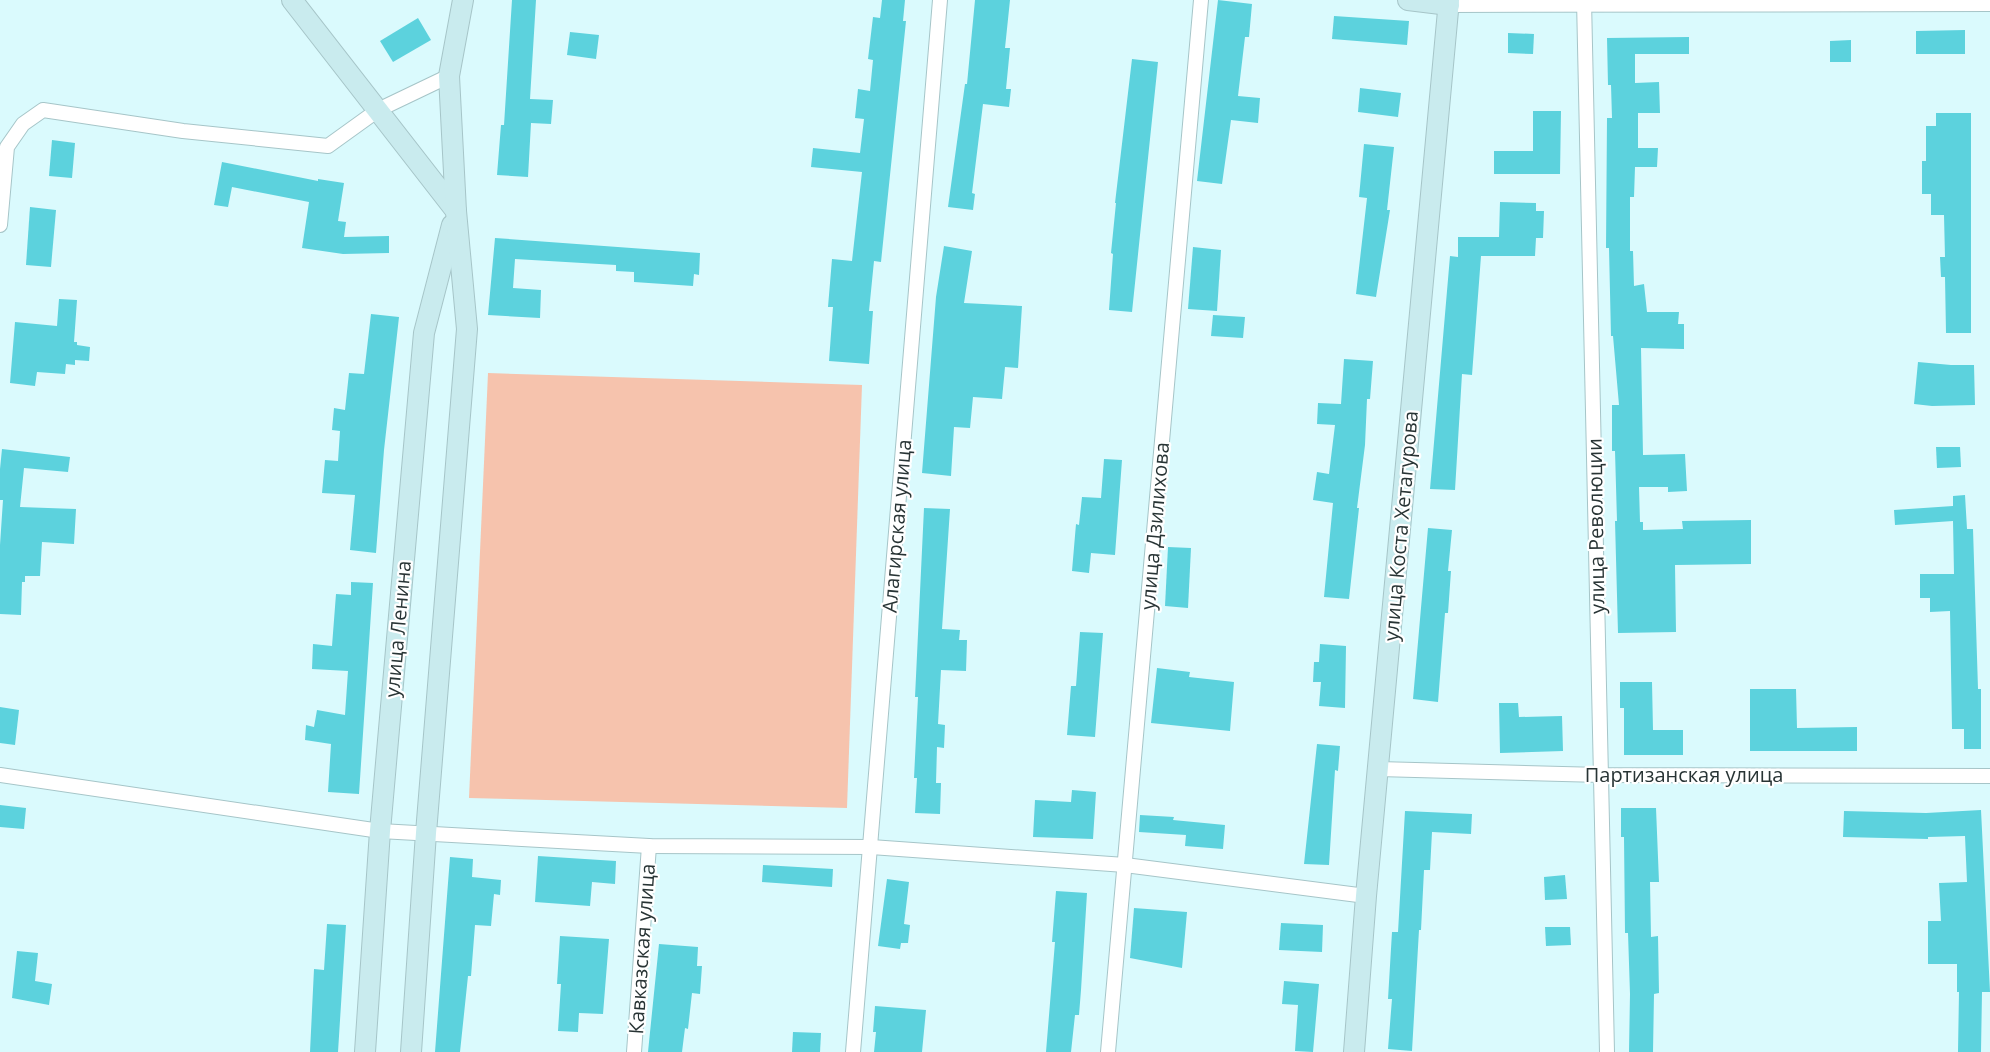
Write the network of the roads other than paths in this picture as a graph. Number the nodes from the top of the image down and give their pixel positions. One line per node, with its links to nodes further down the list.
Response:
1 (292, 0): 10 (street)
2 (463, 0): 9 (street, улица Ленина)
3 (940, 0): 20 (street, Алагирская улица)
4 (1201, 0): 21 (street, улица Дзилихова)
5 (1408, 0): 6 (street)
6 (1449, 2): 7 (street); 13 (street, улица Коста Хетагурова)
7 (1584, 2): 8 (street); 15 (street, улица Революции)
8 (1990, 4)
9 (449, 76): 10 (street); 11 (street, улица Ленина)
10 (378, 110): 11 (street); 12 (street)
11 (456, 211): 17 (street, улица Ленина); 18 (street, улица Ленина)
12 (0, 225)
13 (1378, 769): 15 (street, Партизанская улица); 22 (street, улица Коста Хетагурова)
14 (0, 775): 17 (street)
15 (1601, 775): 16 (street, Партизанская улица); 29 (street, улица Революции)
16 (1990, 776)
17 (380, 831): 18 (street); 23 (street, улица Ленина)
18 (426, 833): 19 (street); 24 (street, улица Ленина)
19 (649, 846): 20 (street); 25 (street, Кавказская улица)
20 (871, 847): 21 (street); 26 (street, Алагирская улица)
21 (1125, 865): 22 (street); 27 (street, улица Дзилихова)
22 (1366, 896): 28 (street, улица Коста Хетагурова)
23 (365, 1052)
24 (411, 1052)
25 (634, 1052)
26 (854, 1052)
27 (1108, 1052)
28 (1354, 1052)
29 (1607, 1052)

